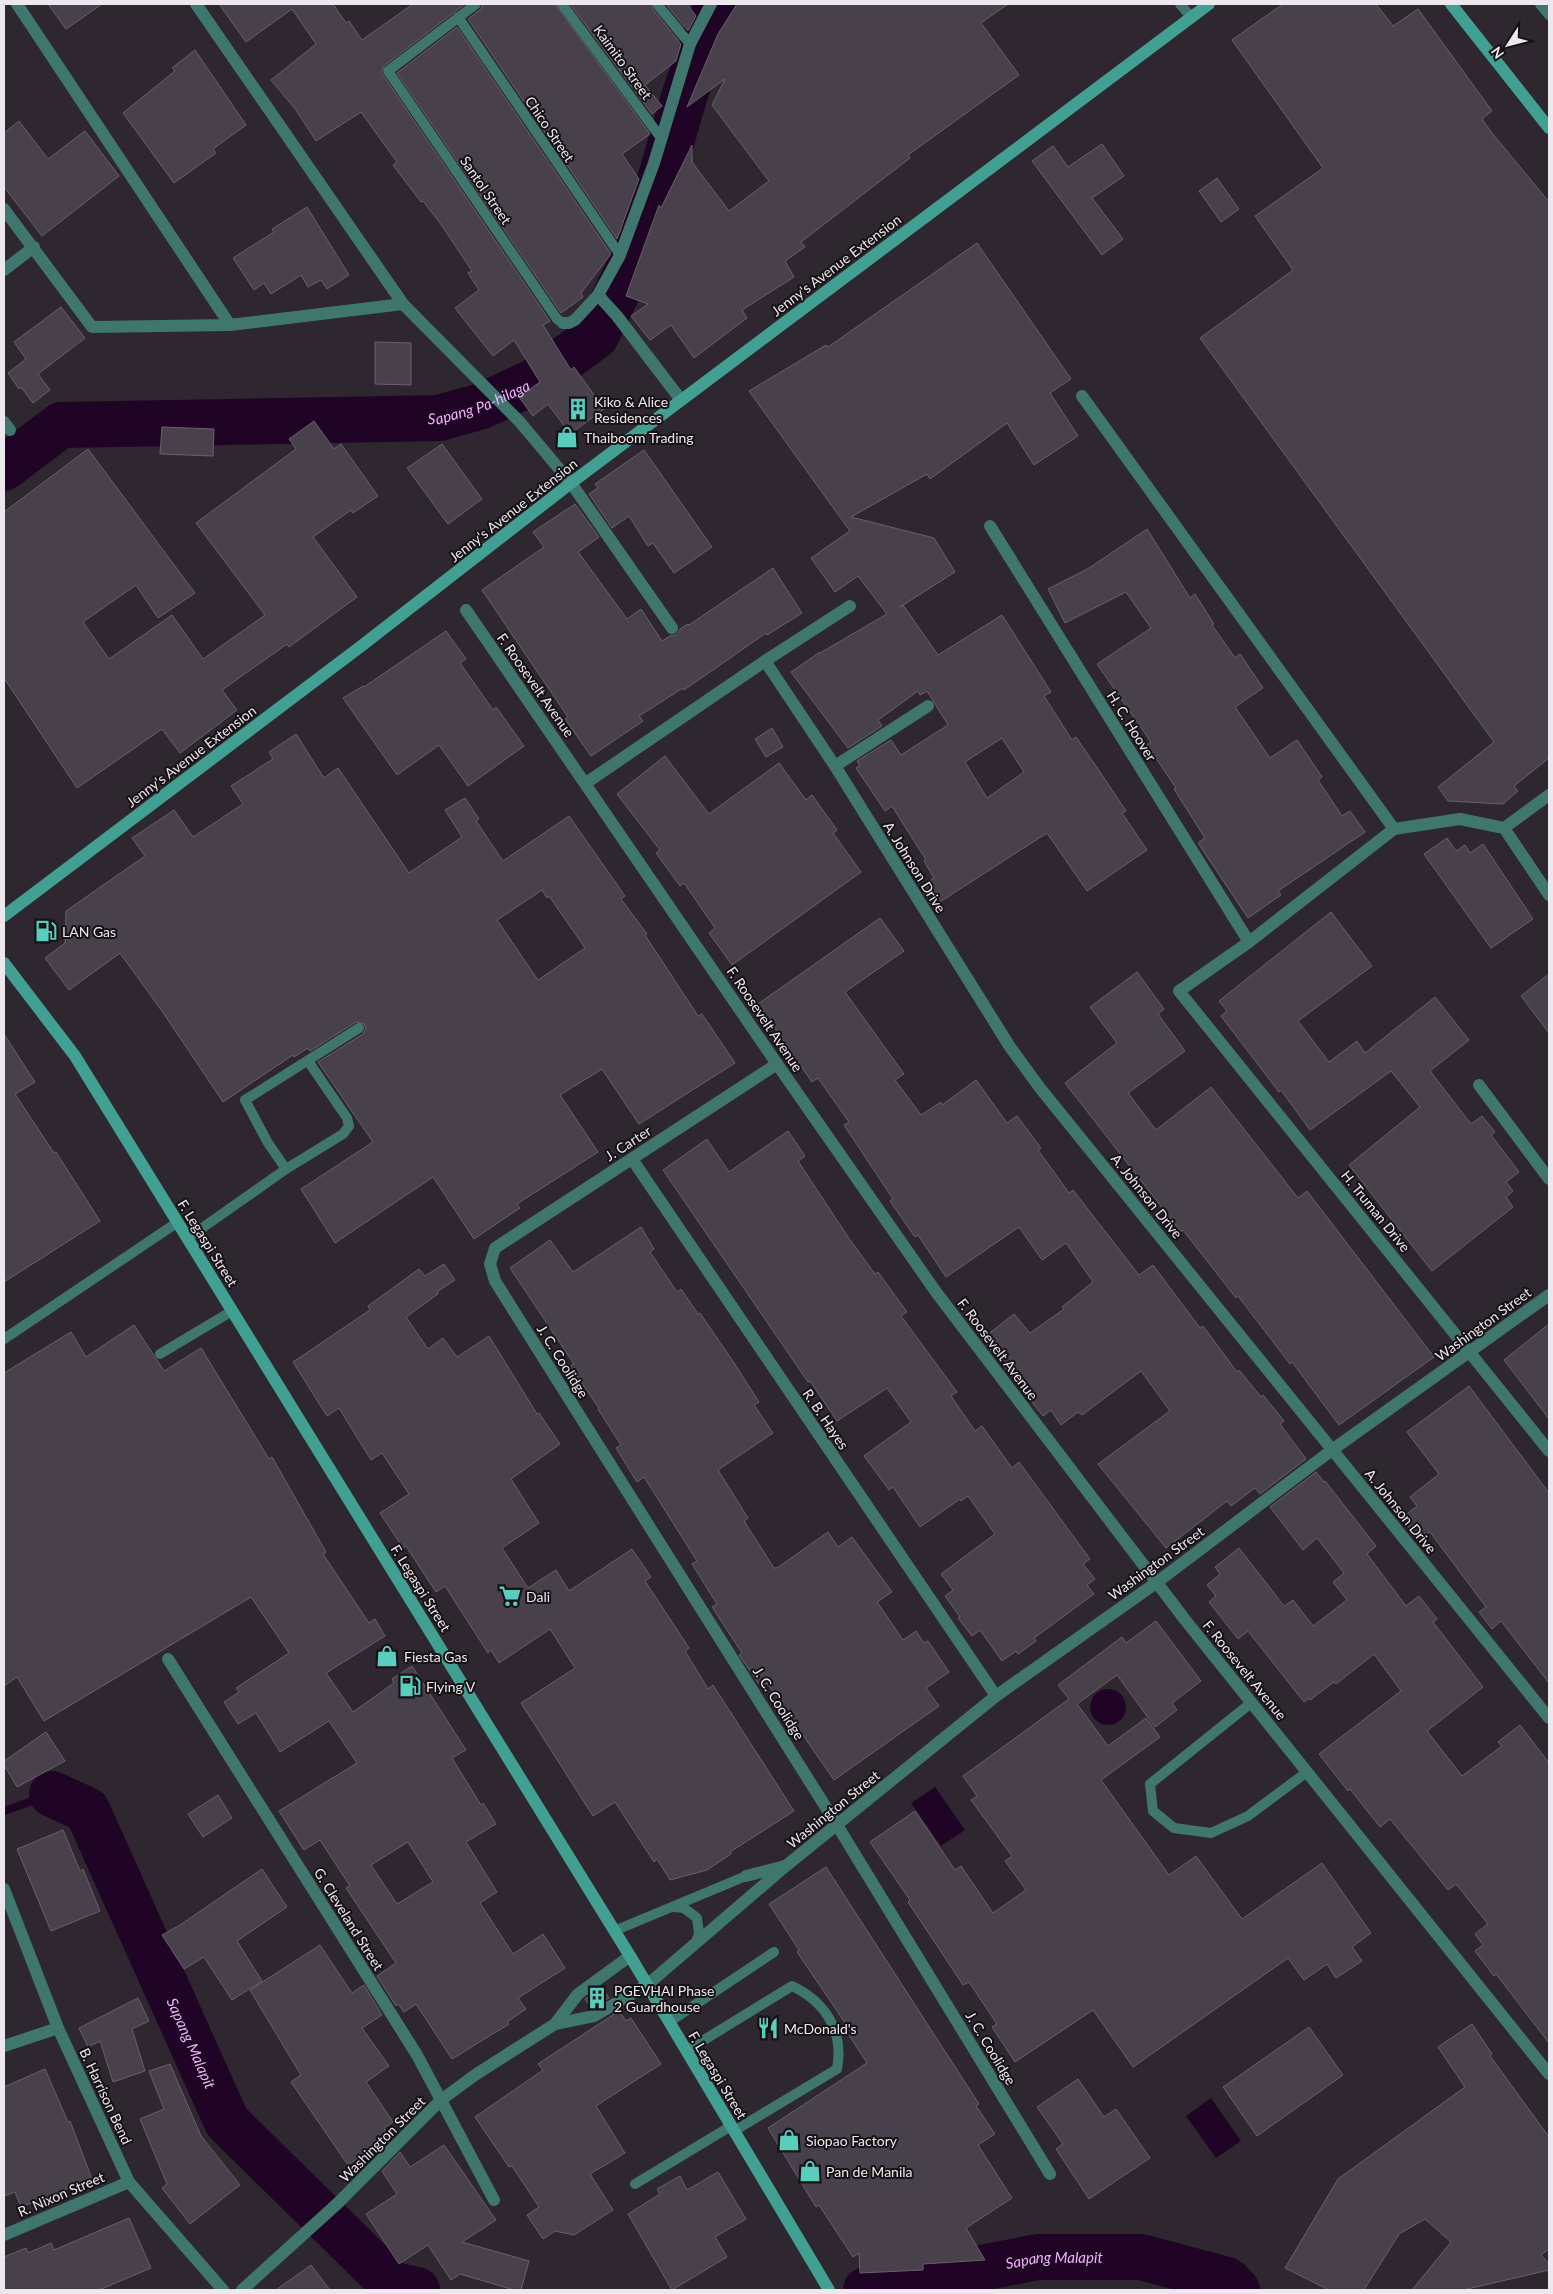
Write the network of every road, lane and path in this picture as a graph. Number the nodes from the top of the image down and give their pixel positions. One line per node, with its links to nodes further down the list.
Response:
1 (17, 4): 24 (street)
2 (196, 4): 22 (street)
3 (476, 4): 12 (lane)
4 (562, 4): 16 (lane, Kaimito Street)
5 (658, 4): 14 (lane)
6 (712, 4): 14 (street)
7 (1180, 4): 13 (lane)
8 (1209, 4): 13 (street, Jenny's Avenue Extension)
9 (1451, 4): 15 (street)
10 (1540, 4): 11 (lane)
11 (1549, 15)
12 (458, 17): 19 (lane, Chico Street); 23 (lane, Santol Street)
13 (1191, 17): 26 (street, Jenny's Avenue Extension)
14 (690, 44): 16 (street)
15 (1549, 128)
16 (661, 138): 19 (street)
17 (4, 209): 18 (street)
18 (34, 247): 20 (street); 24 (street)
19 (620, 255): 21 (street)
20 (4, 270)
21 (601, 299): 23 (street); 26 (street)
22 (403, 304): 24 (street); 27 (street)
23 (563, 323)
24 (230, 325)
25 (1082, 396): 38 (street)
26 (682, 400): 27 (street, Jenny's Avenue Extension)
27 (571, 483): 31 (street); 40 (street, Jenny's Avenue Extension)
28 (990, 526): 41 (street, H. C. Hoover)
29 (850, 606): 32 (street)
30 (466, 610): 35 (street, F. Roosevelt Avenue)
31 (672, 628)
32 (765, 661): 34 (street, A. Johnson Drive); 35 (street)
33 (928, 706): 34 (street)
34 (835, 766): 58 (street, A. Johnson Drive)
35 (586, 783): 45 (street, F. Roosevelt Avenue)
36 (1549, 795): 37 (street)
37 (1504, 828): 38 (street); 39 (street)
38 (1394, 829): 41 (street)
39 (1549, 895)
40 (4, 916)
41 (1249, 942): 56 (street, H. Truman Drive)
42 (4, 962): 50 (street, F. Legaspi Street)
43 (359, 1028): 44 (lane)
44 (308, 1061): 48 (lane); 48 (lane)
45 (777, 1064): 47 (street, J. Carter); 60 (street, F. Roosevelt Avenue)
46 (1478, 1085): 49 (street)
47 (632, 1159): 52 (street, J. Carter); 62 (street, R. B. Hayes)
48 (286, 1169): 51 (lane)
49 (1549, 1179)
50 (178, 1222): 51 (street, F. Legaspi Street); 55 (lane)
51 (188, 1238): 54 (street, F. Legaspi Street)
52 (495, 1248): 66 (street, J. C. Coolidge)
53 (1549, 1295): 56 (street, Washington Street)
54 (232, 1311): 57 (lane); 71 (street, F. Legaspi Street)
55 (4, 1339)
56 (1470, 1352): 58 (street, Washington Street); 59 (street, H. Truman Drive)
57 (160, 1354)
58 (1332, 1450): 60 (street, Washington Street); 64 (street, A. Johnson Drive)
59 (1549, 1451)
60 (1156, 1583): 62 (street, Washington Street); 63 (street, F. Roosevelt Avenue)
61 (168, 1659): 82 (street, G. Cleveland Street)
62 (996, 1696): 66 (street, Washington Street)
63 (1251, 1703): 65 (street, F. Roosevelt Avenue); 65 (lane)
64 (1549, 1718)
65 (1307, 1772): 81 (street, F. Roosevelt Avenue)
66 (837, 1825): 67 (street, Washington Street); 84 (street, J. C. Coolidge)
67 (787, 1865): 68 (street, Washington Street); 72 (street, Washington Street)
68 (746, 1876): 70 (lane)
69 (4, 1889): 78 (street, B. Harrison Bend)
70 (675, 1907): 71 (lane); 72 (lane)
71 (614, 1931): 74 (street, F. Legaspi Street)
72 (696, 1942): 75 (street, Washington Street)
73 (774, 1952): 76 (lane)
74 (630, 1956): 75 (street, F. Legaspi Street); 77 (street, Washington Street)
75 (646, 1985): 76 (street, F. Legaspi Street); 77 (street, Washington Street)
76 (669, 2022): 80 (street, F. Legaspi Street)
77 (555, 2024): 82 (street, Washington Street)
78 (58, 2028): 79 (street); 85 (street, B. Harrison Bend)
79 (4, 2046)
80 (686, 2051): 83 (street, F. Legaspi Street); 83 (lane)
81 (1549, 2074)
82 (441, 2100): 87 (street, G. Cleveland Street); 90 (street, Washington Street)
83 (732, 2128): 86 (lane); 91 (street, F. Legaspi Street)
84 (1050, 2174)
85 (129, 2182): 88 (street, R. Nixon Street); 89 (street, B. Harrison Bend)
86 (635, 2184)
87 (494, 2200)
88 (4, 2235)
89 (223, 2290)
90 (242, 2290)
91 (829, 2290)

